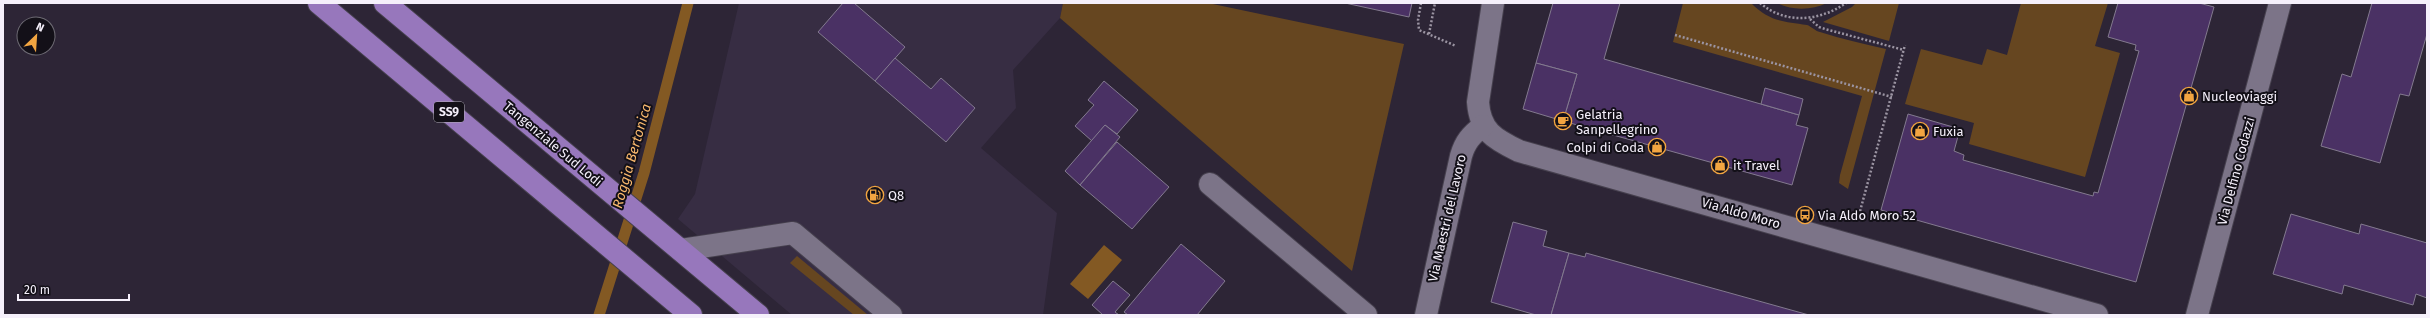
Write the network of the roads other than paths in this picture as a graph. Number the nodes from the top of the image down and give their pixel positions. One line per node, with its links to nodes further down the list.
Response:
1 (319, 3): 10 (highway, SS9)
2 (384, 3): 9 (highway, Tangenziale Sud Lodi)
3 (1493, 3): 6 (street)
4 (1502, 3): 6 (street)
5 (2280, 3): 16 (street, Via Delfino Codazzi)
6 (1486, 59): 7 (street)
7 (1483, 126): 14 (street, Via Maestri del Lavoro); 15 (street, Via Aldo Moro)
8 (1210, 184): 13 (street)
9 (675, 245): 11 (highway, Tangenziale Sud Lodi); 12 (street)
10 (691, 315)
11 (758, 315)
12 (891, 315)
13 (1366, 315)
14 (1426, 315)
15 (2097, 315)
16 (2197, 315)

